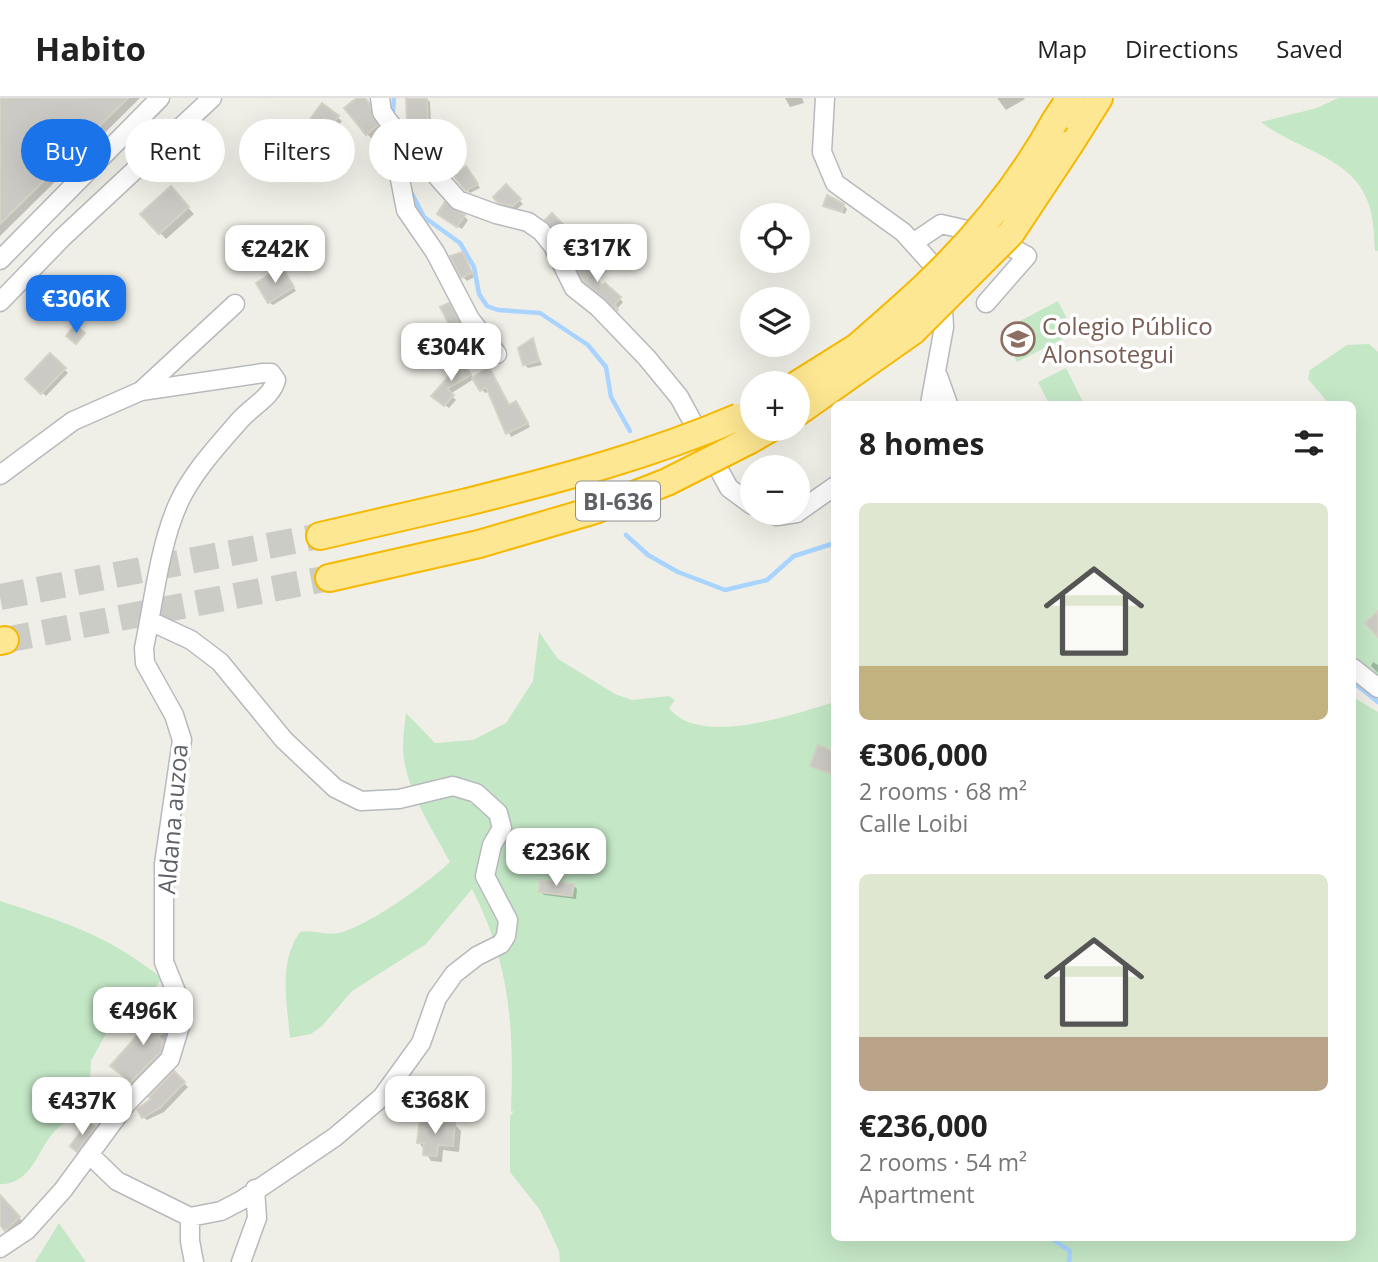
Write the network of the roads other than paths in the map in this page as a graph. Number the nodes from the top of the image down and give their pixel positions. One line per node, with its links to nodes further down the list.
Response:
1 (160, 98): 10 (street)
2 (212, 98): 12 (street)
3 (380, 98): 7 (street)
4 (825, 98): 11 (street)
5 (1070, 98): 17 (highway, bridge)
6 (1099, 98): 17 (highway, bridge)
7 (387, 119)
8 (401, 182): 18 (street)
9 (442, 182): 29 (street)
10 (26, 236): 12 (street); 13 (street)
11 (908, 238): 15 (street); 19 (street)
12 (46, 254): 14 (street)
13 (0, 260)
14 (0, 302)
15 (986, 303)
16 (235, 304): 21 (street)
17 (906, 321): 20 (highway); 24 (highway)
18 (497, 354)
19 (936, 372): 22 (street); 23 (street)
20 (810, 376)
21 (141, 391): 27 (street); 33 (street, Aldana auzoa)
22 (931, 401)
23 (947, 401)
24 (810, 402)
25 (740, 428): 31 (highway, BI-636, bridge)
26 (740, 433): 32 (highway, BI-636, bridge)
27 (0, 475)
28 (831, 489): 30 (street)
29 (740, 495)
30 (810, 504)
31 (320, 536)
32 (330, 578)
33 (150, 621): 36 (street, Aldana auzoa); 37 (street)
34 (1356, 670): 35 (street)
35 (1378, 688)
36 (89, 1154): 38 (street); 39 (street, Aldana auzoa)
37 (255, 1189): 38 (street); 41 (street)
38 (190, 1217): 40 (street)
39 (0, 1248)
40 (194, 1262)
41 (241, 1262)

